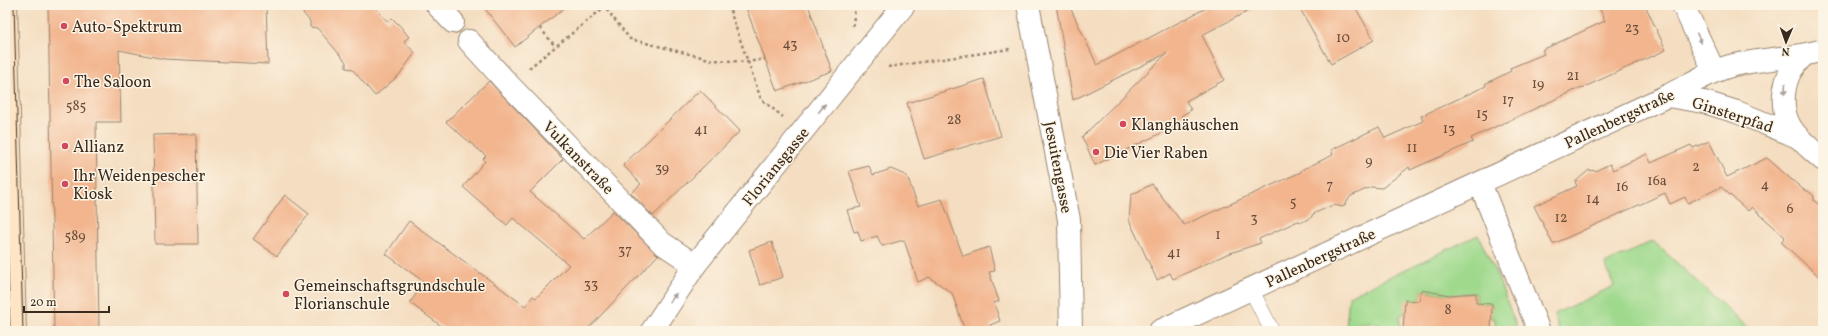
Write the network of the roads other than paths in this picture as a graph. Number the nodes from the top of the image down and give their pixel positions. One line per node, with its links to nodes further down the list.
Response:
1 (437, 5): 6 (street)
2 (904, 5): 14 (street, Floriansgasse, one-way to 2)
3 (1028, 5): 18 (street, Jesuitengasse)
4 (1683, 5): 9 (street, one-way to 9)
5 (6, 10): 16 (main road)
6 (453, 22)
7 (469, 41): 14 (street, Vulkanstraße)
8 (1813, 53): 9 (street, Pallenbergstraße); 11 (street, Ginsterpfad, one-way to 11)
9 (1714, 71): 10 (street, Pallenbergstraße)
10 (1667, 96): 11 (street, Ginsterpfad); 13 (street, Pallenbergstraße)
11 (1798, 136): 12 (street, Ginsterpfad)
12 (1823, 160)
13 (1480, 183): 15 (street, Pallenbergstraße); 21 (street)
14 (695, 265): 17 (street, Floriansgasse, one-way to 14)
15 (1251, 289): 19 (street, Pallenbergstraße); 20 (lane)
16 (15, 331)
17 (652, 331)
18 (1071, 331)
19 (1160, 331)
20 (1272, 331)
21 (1539, 331)

